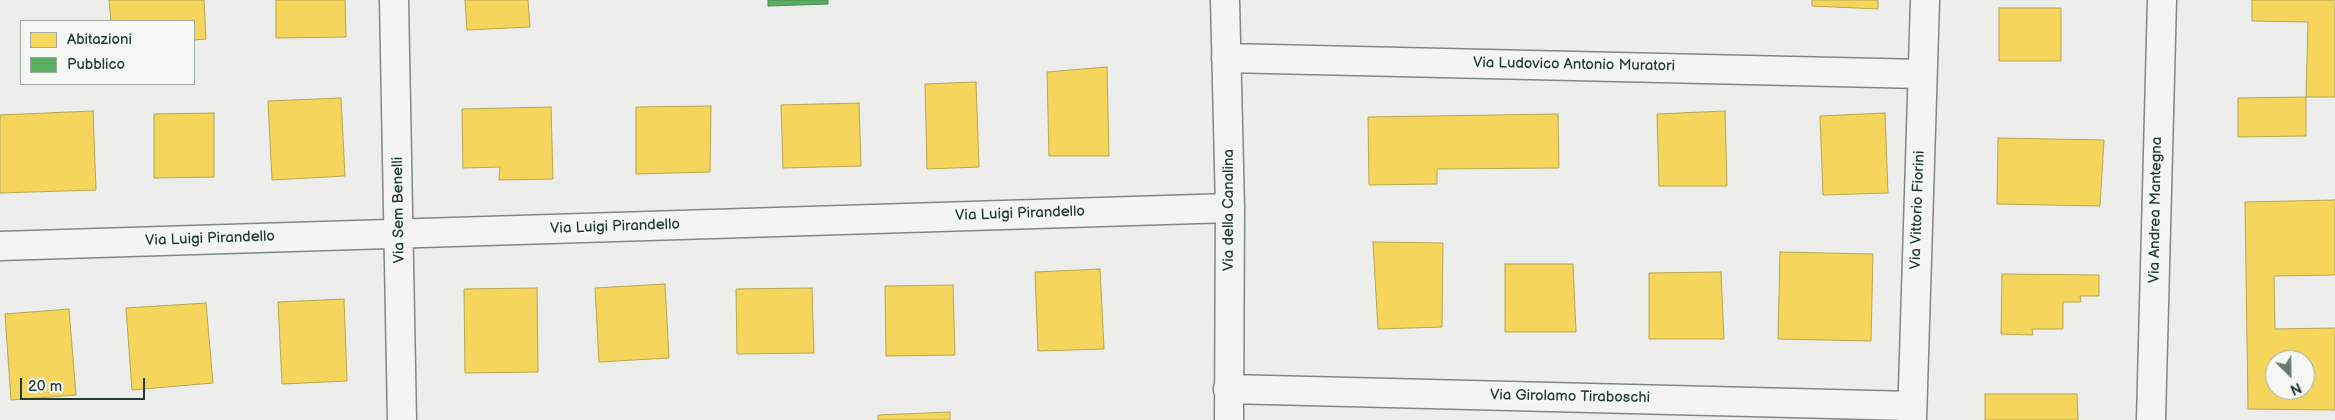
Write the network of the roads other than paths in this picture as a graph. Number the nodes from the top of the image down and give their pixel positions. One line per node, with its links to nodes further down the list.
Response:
1 (394, 0): 8 (street, Via Sem Benelli)
2 (1225, 0): 5 (street, Via della Canalina)
3 (1925, 0): 6 (street, Via Vittorio Fiorini)
4 (2162, 0): 14 (street, Via Andrea Mantegna)
5 (1226, 58): 6 (street, Via Ludovico Antonio Muratori); 7 (street, Via della Canalina)
6 (1922, 74): 11 (street, Via Vittorio Fiorini)
7 (1230, 208): 8 (street, Via Luigi Pirandello); 10 (street, Via della Canalina)
8 (400, 233): 9 (street, Via Luigi Pirandello); 12 (street, Via Sem Benelli)
9 (0, 246)
10 (1228, 389): 11 (street, Via Girolamo Tiraboschi); 13 (street, Via della Canalina)
11 (1912, 413)
12 (402, 420)
13 (1229, 420)
14 (2151, 420)

